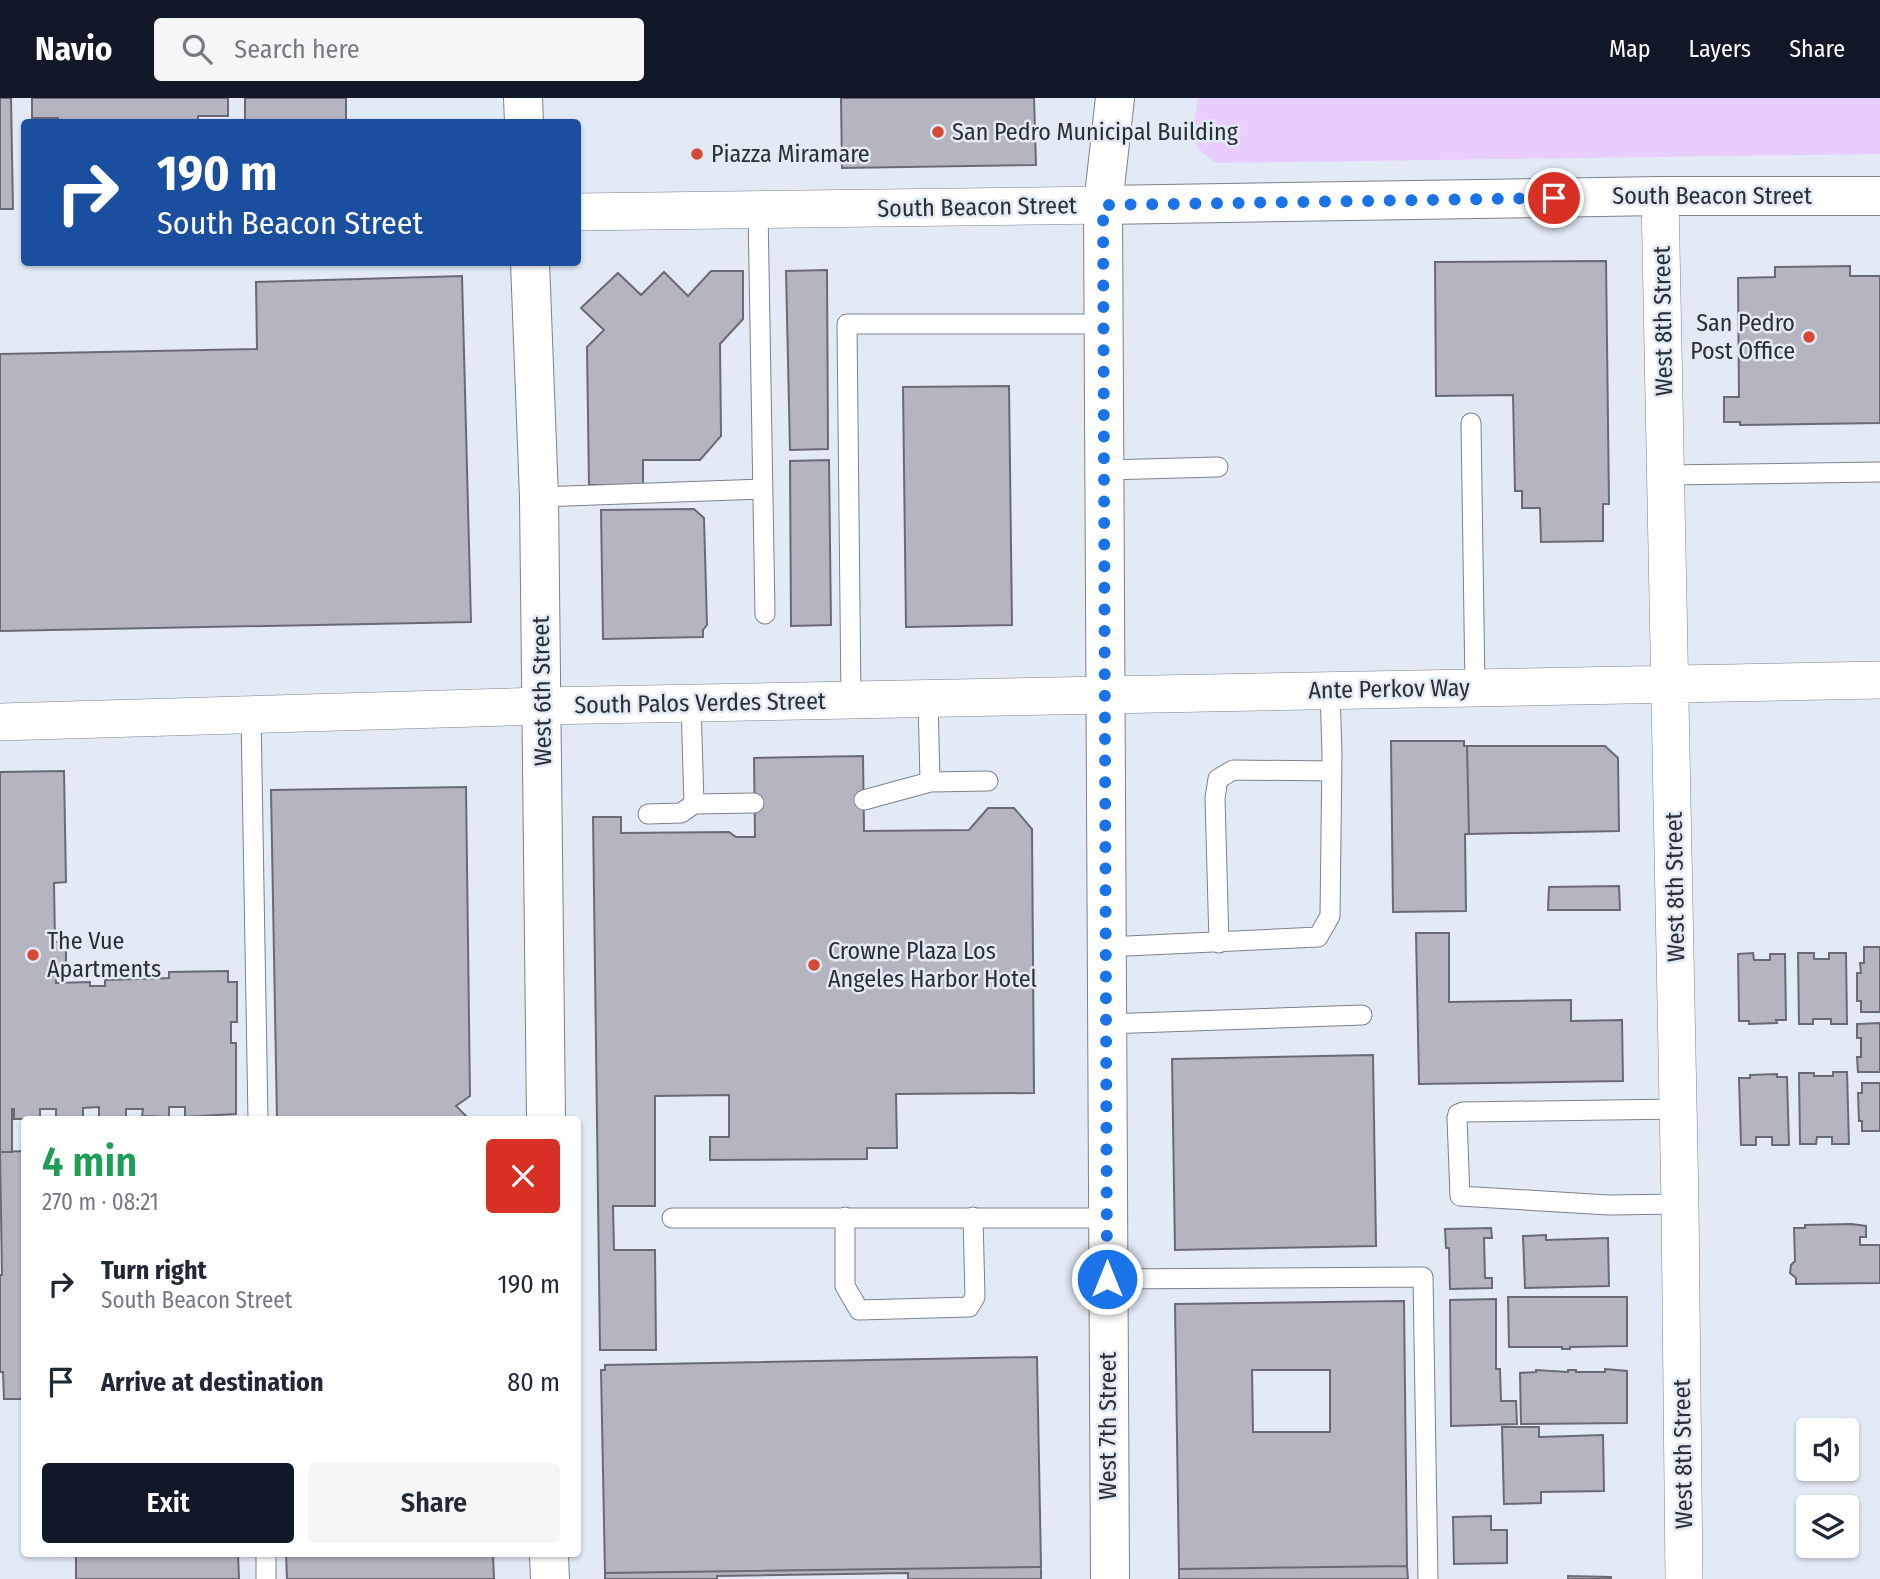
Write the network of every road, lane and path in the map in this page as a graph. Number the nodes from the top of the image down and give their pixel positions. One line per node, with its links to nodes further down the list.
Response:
1 (523, 98): 3 (street)
2 (1115, 98): 6 (street, West 7th Street)
3 (524, 119)
4 (1660, 196): 5 (street, South Beacon Street); 6 (street, South Beacon Street); 15 (street, West 8th Street)
5 (1880, 196)
6 (1103, 205): 7 (street, South Beacon Street); 10 (street, West 7th Street)
7 (758, 210): 8 (street, South Beacon Street); 16 (lane)
8 (581, 212)
9 (530, 266): 17 (street, West 6th Street)
10 (1104, 324): 13 (street, West 7th Street); 25 (lane)
11 (1471, 423): 21 (lane)
12 (1218, 467): 13 (lane)
13 (1105, 470): 23 (street, West 7th Street)
14 (1880, 472): 15 (lane)
15 (1666, 475): 20 (street, West 8th Street)
16 (763, 489): 17 (lane); 18 (lane)
17 (539, 497): 27 (street, West 6th Street)
18 (765, 614)
19 (1880, 680): 20 (street)
20 (1671, 684): 21 (street, Ante Perkov Way); 41 (street, West 8th Street)
21 (1475, 687): 22 (street, Ante Perkov Way)
22 (1330, 691): 23 (street, Ante Perkov Way); 30 (lane)
23 (1106, 695): 24 (street, South Palos Verdes Street); 38 (street, West 7th Street)
24 (928, 698): 25 (street, South Palos Verdes Street); 32 (lane)
25 (851, 700): 26 (street, South Palos Verdes Street)
26 (691, 703): 27 (street, South Palos Verdes Street); 35 (lane)
27 (542, 706): 28 (street, South Palos Verdes Street); 43 (street, West 6th Street)
28 (251, 714): 29 (street, South Palos Verdes Street); 42 (lane)
29 (0, 722)
30 (1332, 771): 37 (lane); 37 (lane)
31 (988, 781): 32 (lane)
32 (930, 782): 33 (lane)
33 (864, 800)
34 (754, 803): 35 (lane)
35 (694, 804): 36 (lane)
36 (648, 814)
37 (1219, 943): 38 (lane)
38 (1106, 947): 40 (street, West 7th Street)
39 (1362, 1015): 40 (lane)
40 (1106, 1024): 48 (street, West 7th Street)
41 (1679, 1109): 44 (street, West 8th Street); 44 (lane)
42 (258, 1116)
43 (546, 1116)
44 (1680, 1204): 56 (street, West 8th Street)
45 (845, 1217): 46 (lane); 46 (lane); 47 (lane)
46 (973, 1217): 48 (lane)
47 (672, 1218)
48 (1107, 1218): 49 (street, West 7th Street)
49 (1107, 1279): 54 (street, West 7th Street); 55 (lane)
50 (266, 1557): 52 (lane)
51 (549, 1557): 53 (street)
52 (266, 1579)
53 (550, 1579)
54 (1110, 1579)
55 (1428, 1579)
56 (1684, 1579)

